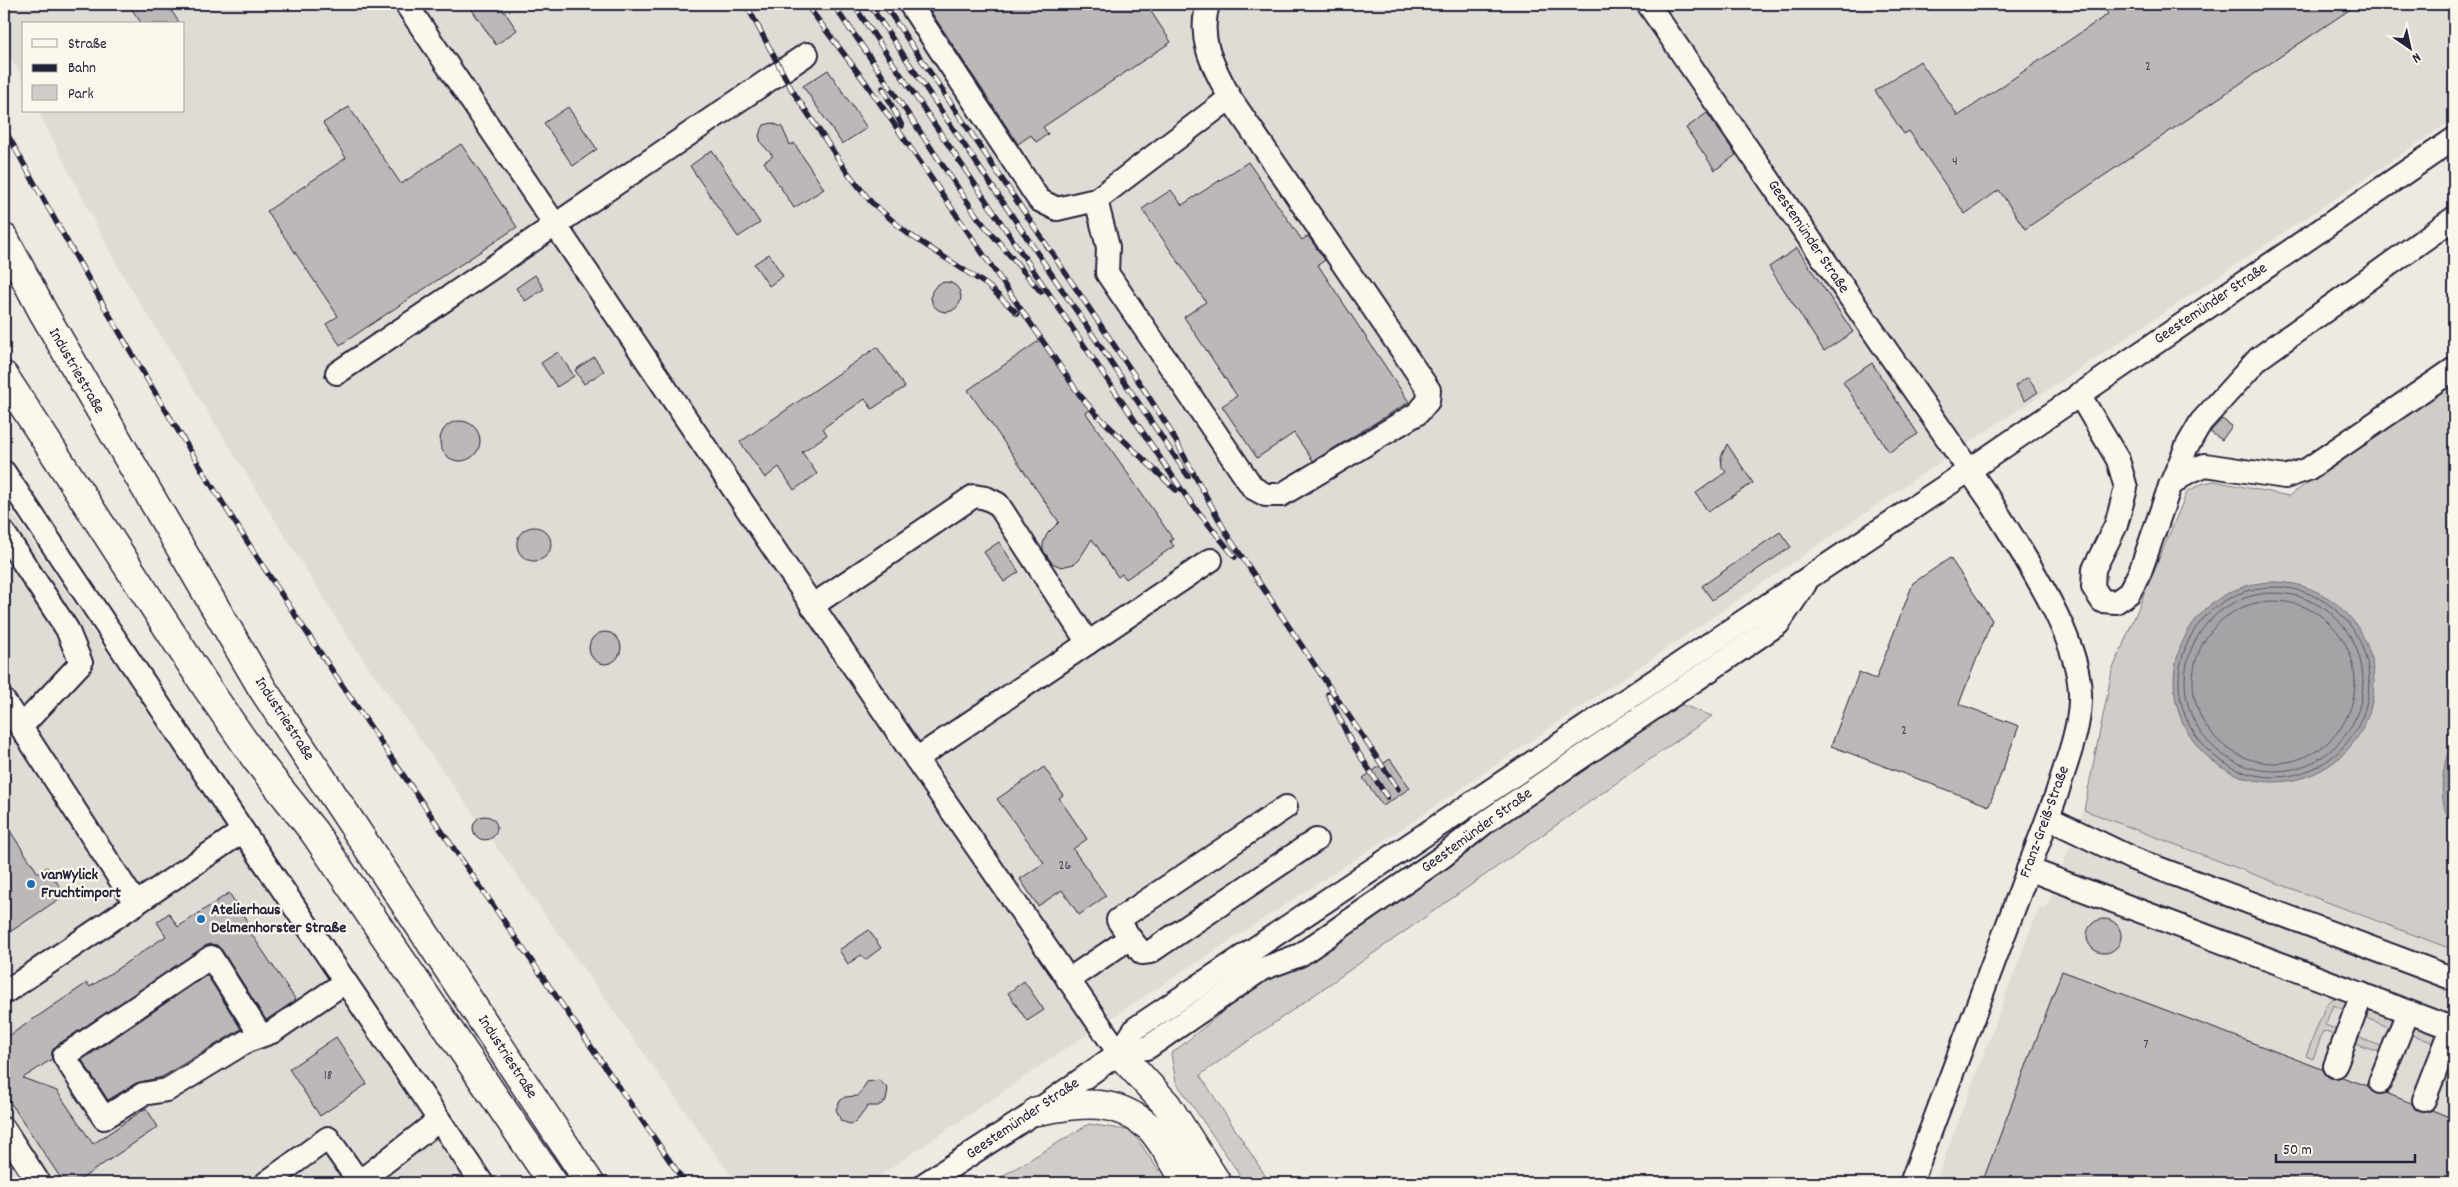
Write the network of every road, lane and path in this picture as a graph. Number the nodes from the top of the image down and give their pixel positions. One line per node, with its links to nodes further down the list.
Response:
1 (406, 4): 10 (street)
2 (910, 4): 8 (street)
3 (1208, 4): 6 (street)
4 (1648, 4): 20 (street, Geestemünder Straße)
5 (807, 54): 10 (street)
6 (1230, 98): 8 (street); 8 (street)
7 (2454, 139): 17 (street, Geestemünder Straße)
8 (1096, 200)
9 (2454, 218): 18 (street)
10 (556, 225): 15 (street); 26 (street)
11 (4, 238): 13 (highway, Industriestraße)
12 (4, 248): 13 (highway)
13 (25, 281): 59 (highway, Industriestraße)
14 (2454, 369): 19 (street)
15 (337, 374)
16 (4, 376): 58 (highway, Industriestraße)
17 (2079, 394): 20 (street, Geestemünder Straße); 22 (street)
18 (2187, 446): 19 (street); 22 (street)
19 (2204, 465): 22 (street)
20 (1968, 471): 25 (street, Geestemünder Straße); 32 (street, Franz-Greiß-Straße)
21 (4, 472): 33 (street)
22 (2170, 486)
23 (4, 533): 29 (street)
24 (1210, 560): 27 (street)
25 (1811, 575): 46 (street, Geestemünder Straße); 46 (street, Geestemünder Straße)
26 (812, 606): 27 (street); 30 (street)
27 (1088, 643): 30 (street)
28 (4, 701): 29 (street)
29 (21, 727): 36 (street)
30 (916, 759): 39 (street)
31 (1286, 807): 37 (street)
32 (2048, 818): 35 (street, Franz-Greiß-Straße); 38 (street)
33 (243, 832): 36 (street); 40 (street)
34 (1316, 840): 37 (street)
35 (2028, 869): 42 (street); 63 (street, Franz-Greiß-Straße)
36 (136, 904): 41 (street)
37 (1130, 938): 39 (street)
38 (2454, 979)
39 (1068, 980): 46 (street)
40 (345, 982): 45 (street); 51 (street)
41 (4, 993)
42 (2362, 994): 43 (street); 47 (street)
43 (2408, 1012): 44 (street); 48 (street)
44 (2453, 1029): 49 (street)
45 (261, 1036): 45 (street)
46 (1119, 1053): 50 (street, Geestemünder Straße); 52 (highway); 62 (highway)
47 (2335, 1066)
48 (2380, 1082)
49 (2424, 1100)
50 (1038, 1111): 52 (highway); 60 (street, Geestemünder Straße)
51 (439, 1120): 56 (street); 57 (street)
52 (1149, 1126): 61 (highway)
53 (4, 1129): 54 (street)
54 (40, 1183)
55 (266, 1183): 56 (street)
56 (358, 1183)
57 (482, 1183)
58 (552, 1183)
59 (590, 1183)
60 (926, 1183)
61 (1187, 1183)
62 (1217, 1183)
63 (1911, 1183)

